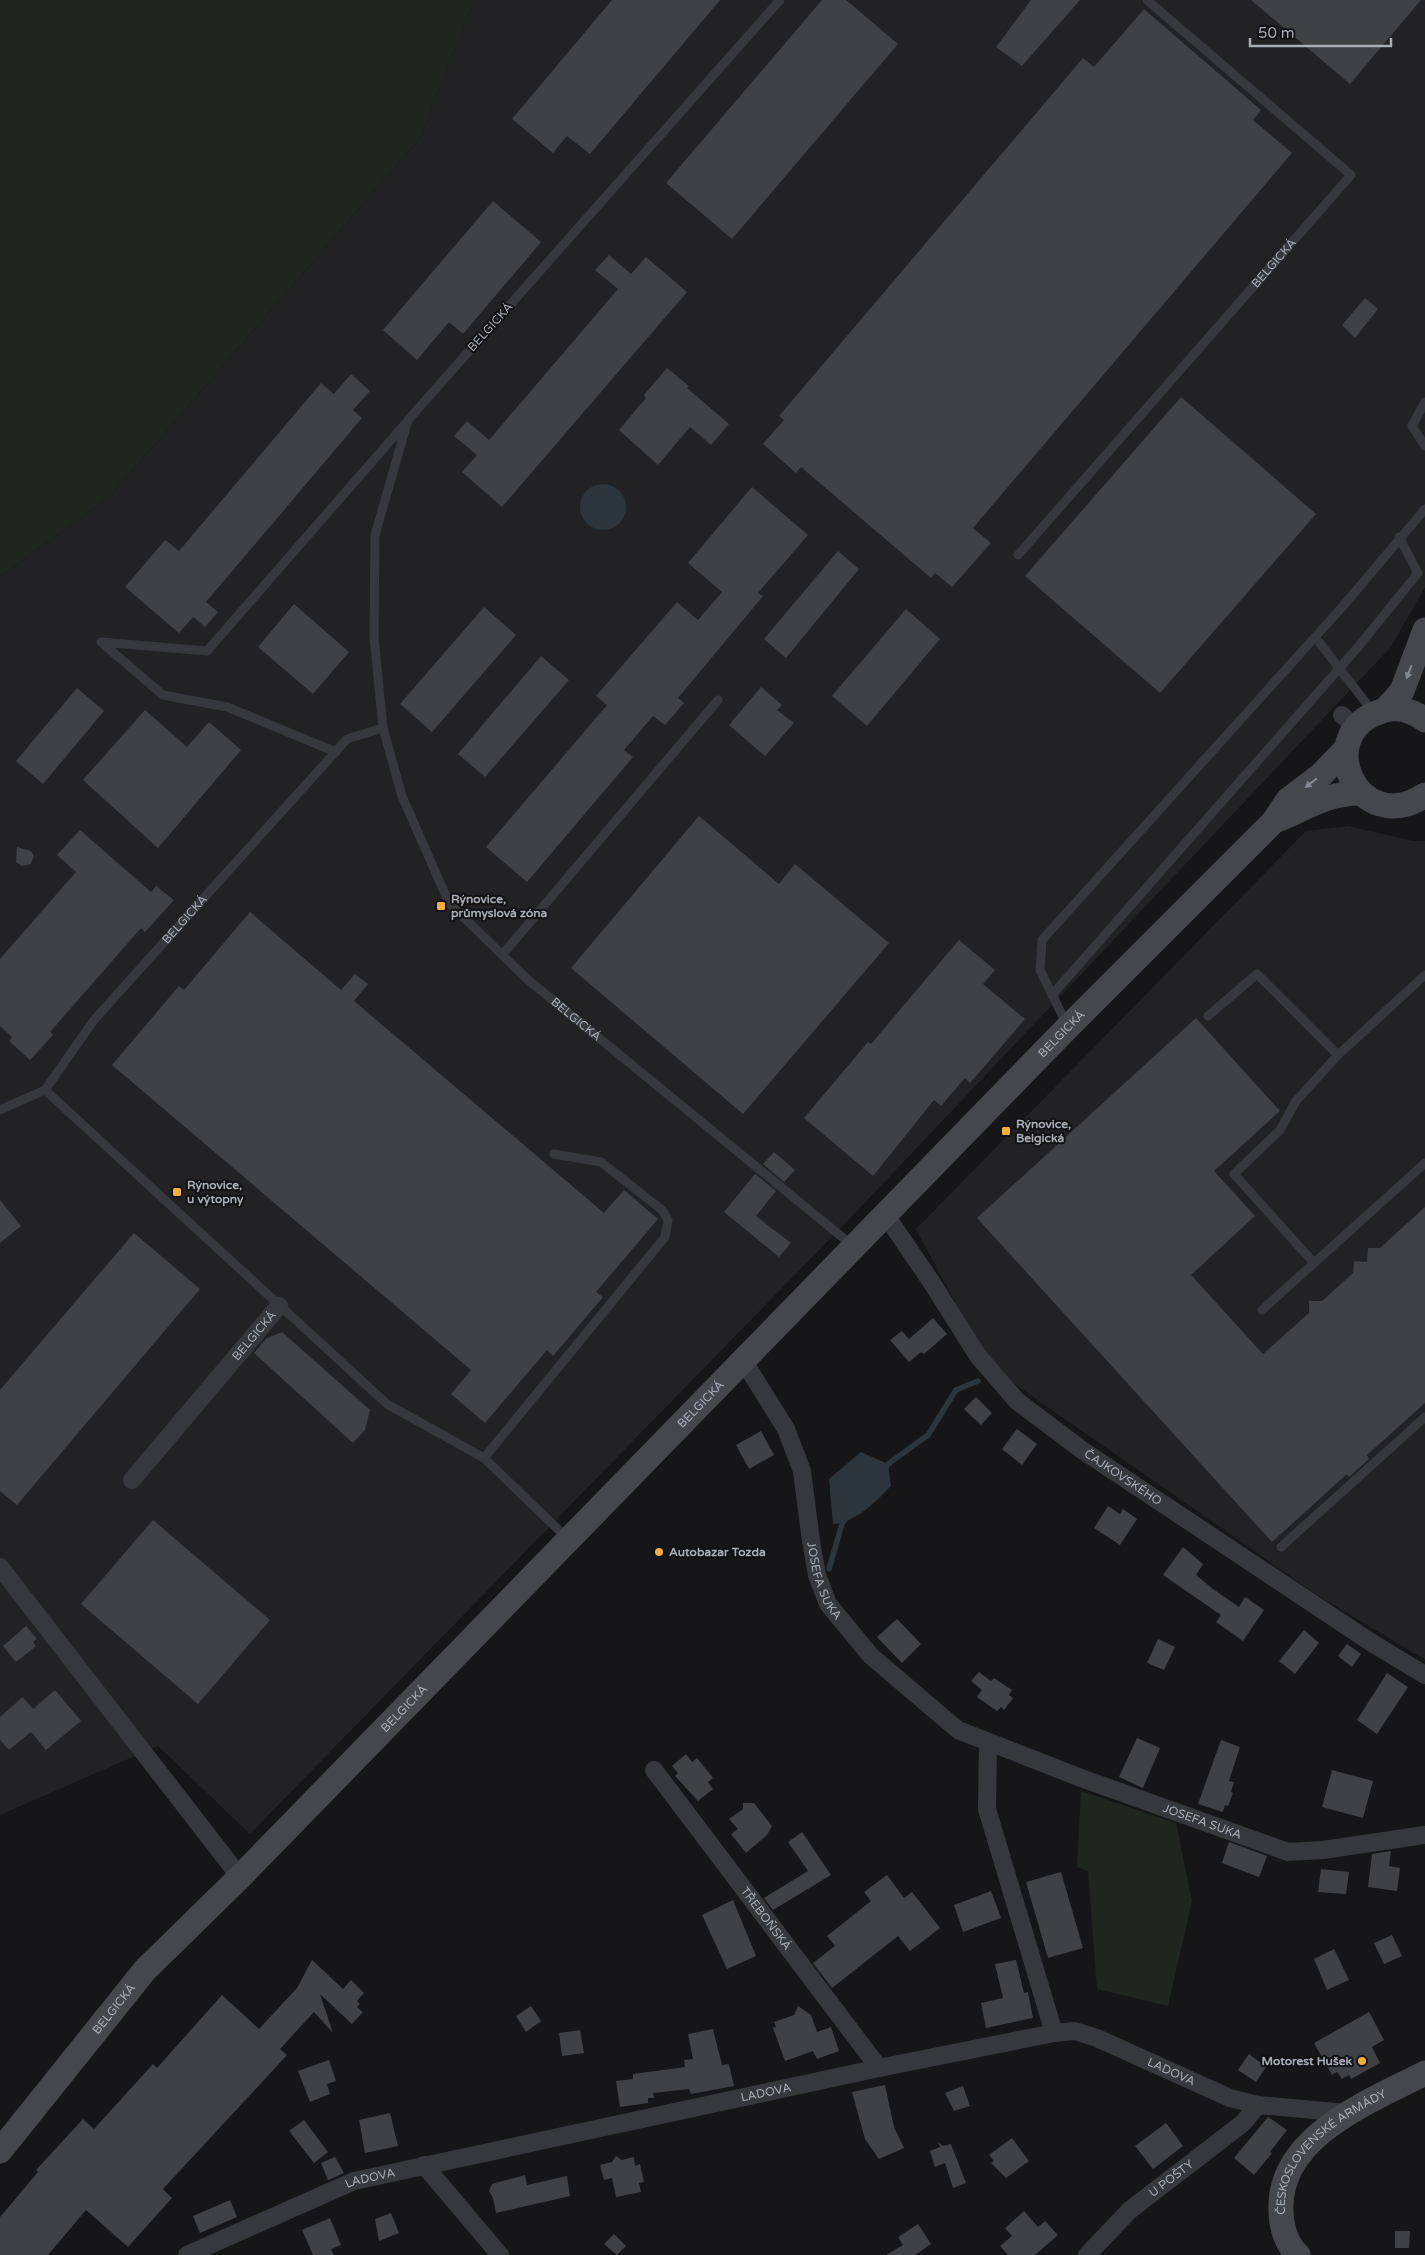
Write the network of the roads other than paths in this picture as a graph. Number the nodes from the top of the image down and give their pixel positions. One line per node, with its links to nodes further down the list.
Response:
1 (780, 0): 4 (lane, BELGICKÁ)
2 (1147, 0): 8 (lane, BELGICKÁ)
3 (1425, 402): 5 (lane)
4 (408, 420): 15 (lane, BELGICKÁ); 16 (lane)
5 (1425, 446)
6 (1425, 509): 7 (lane)
7 (1399, 537): 10 (lane); 11 (lane)
8 (1018, 555)
9 (1425, 630): 14 (street, one-way to 14)
10 (1315, 637): 11 (lane); 22 (lane)
11 (1340, 667): 14 (lane); 22 (lane)
12 (718, 700): 20 (lane)
13 (1425, 720): 14 (street)
14 (1361, 723): 17 (street); 19 (street, BELGICKÁ, one-way to 19)
15 (383, 728): 16 (lane, BELGICKÁ); 20 (lane, BELGICKÁ)
16 (336, 752): 26 (lane, BELGICKÁ)
17 (1360, 792): 18 (street); 19 (street, BELGICKÁ)
18 (1425, 796)
19 (1273, 822): 24 (street, BELGICKÁ)
20 (502, 955): 31 (lane, BELGICKÁ)
21 (1425, 975): 25 (lane)
22 (1052, 995): 24 (lane)
23 (1208, 1016): 25 (lane)
24 (1068, 1027): 30 (street, BELGICKÁ)
25 (1338, 1055): 32 (lane)
26 (45, 1090): 27 (lane); 33 (lane, BELGICKÁ)
27 (0, 1110)
28 (554, 1154): 37 (lane)
29 (1425, 1163): 32 (lane)
30 (885, 1214): 31 (street, BELGICKÁ); 42 (street, ČAJKOVSKÉHO)
31 (854, 1247): 35 (street, BELGICKÁ)
32 (1314, 1263): 34 (lane)
33 (279, 1306): 37 (lane, BELGICKÁ); 38 (street, BELGICKÁ)
34 (1262, 1310)
35 (743, 1360): 39 (street, BELGICKÁ); 43 (street, JOSEFA SUKA)
36 (1425, 1418): 40 (lane)
37 (484, 1458): 39 (lane, BELGICKÁ)
38 (132, 1480)
39 (568, 1540): 46 (street, BELGICKÁ)
40 (1282, 1547)
41 (0, 1567): 46 (street)
42 (1425, 1675)
43 (988, 1742): 45 (street, JOSEFA SUKA); 47 (street)
44 (654, 1770): 48 (street, TŘEBOŇSKÁ)
45 (1425, 1835)
46 (240, 1877): 52 (street, BELGICKÁ)
47 (1054, 2033): 48 (street, LADOVA); 50 (street, LADOVA)
48 (879, 2068): 53 (street, LADOVA)
49 (1425, 2073): 51 (street, ČESKOSLOVENSKÉ ARMÁDY)
50 (1258, 2105): 51 (street, LADOVA); 56 (street, U POŠTY)
51 (1347, 2113): 57 (street, ČESKOSLOVENSKÉ ARMÁDY)
52 (0, 2151)
53 (424, 2165): 54 (street, LADOVA); 55 (street)
54 (187, 2255)
55 (500, 2255)
56 (1087, 2255)
57 (1298, 2255)

